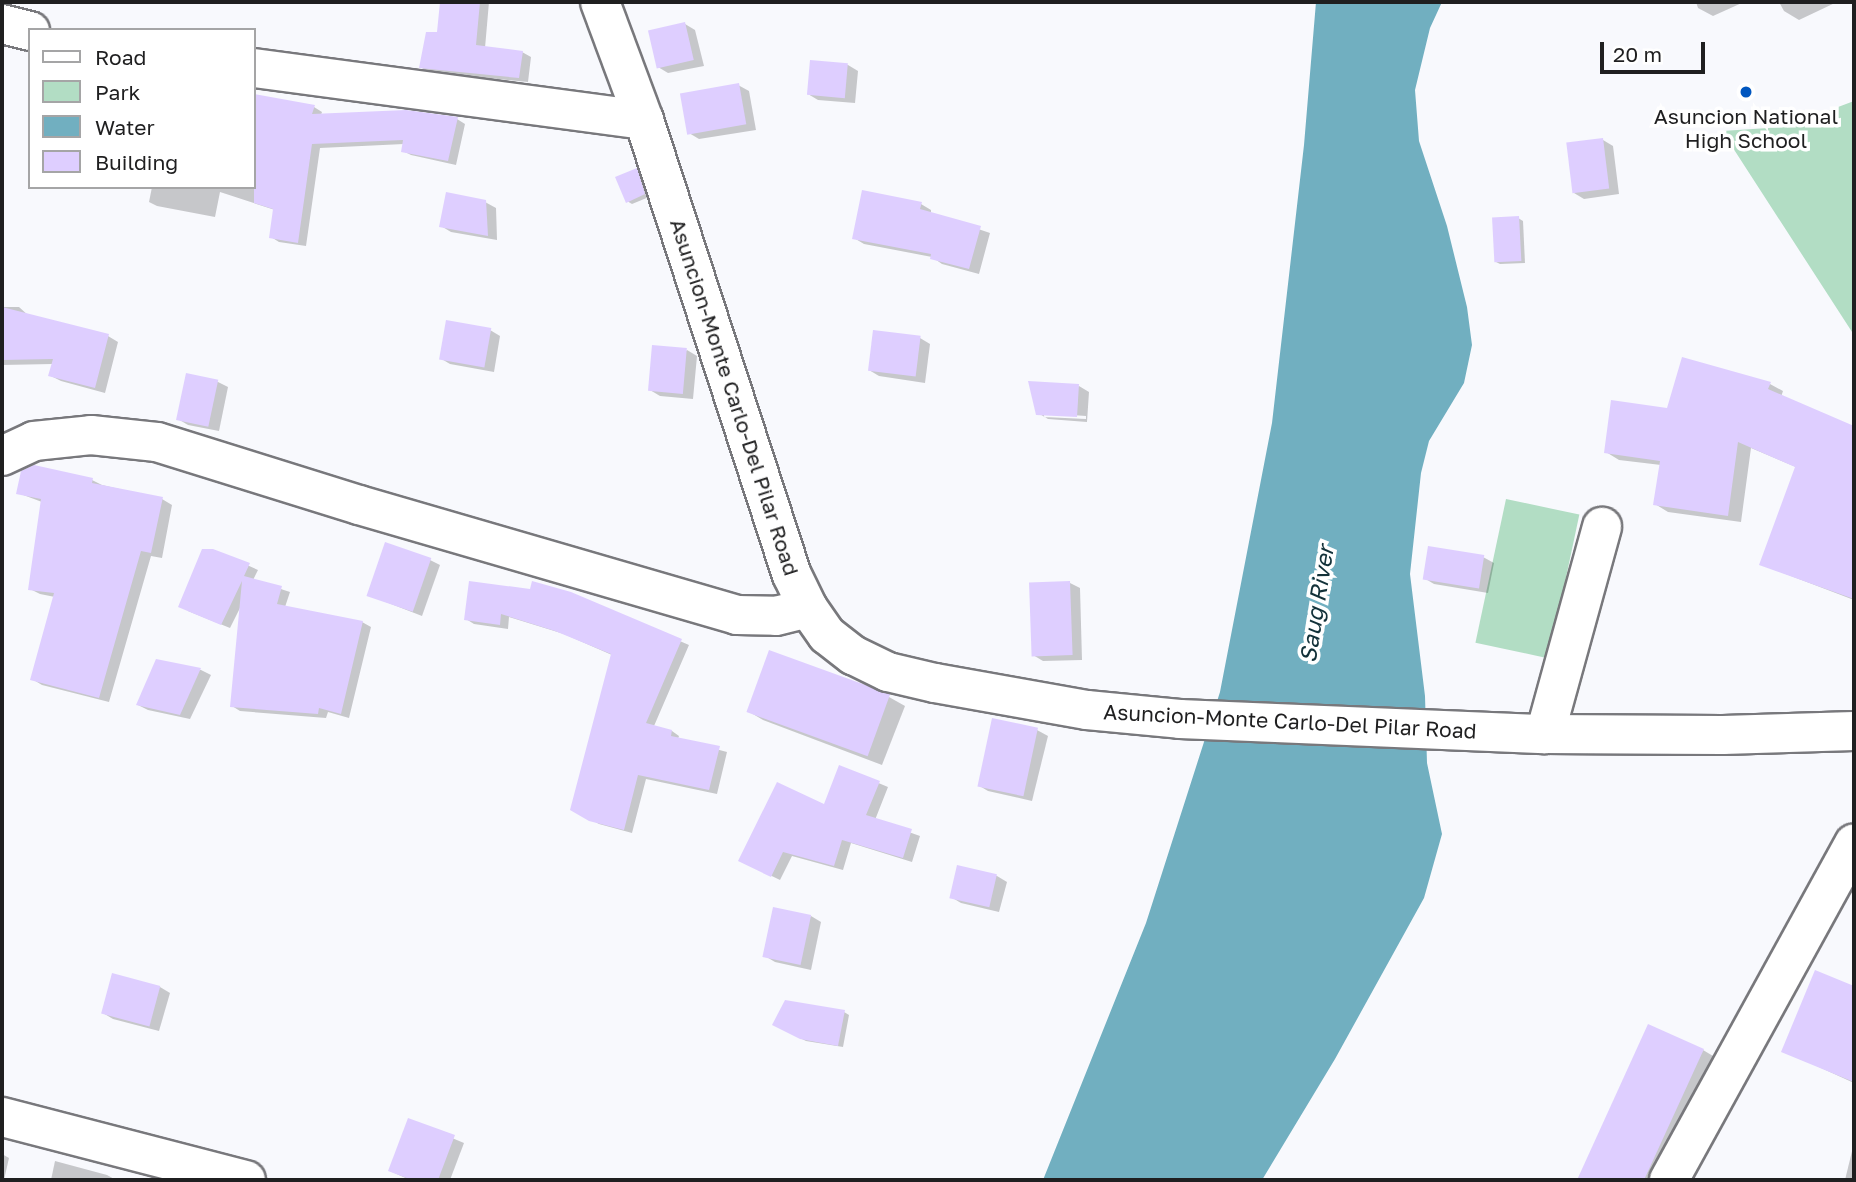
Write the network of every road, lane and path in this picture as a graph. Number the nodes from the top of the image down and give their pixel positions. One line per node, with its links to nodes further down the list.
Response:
1 (600, 2): 5 (street, Asuncion-Monte Carlo-Del Pilar Road)
2 (2, 24): 3 (street)
3 (28, 30)
4 (256, 68): 5 (street)
5 (644, 120): 8 (street, Asuncion-Monte Carlo-Del Pilar Road)
6 (2, 456): 8 (street)
7 (1602, 527): 10 (street)
8 (808, 608): 10 (street, Asuncion-Monte Carlo-Del Pilar Road)
9 (1854, 730): 10 (street, Asuncion-Monte Carlo-Del Pilar Road)
10 (1545, 734)
11 (1854, 844): 14 (street)
12 (2, 1117): 13 (street)
13 (246, 1180)
14 (1669, 1180)

